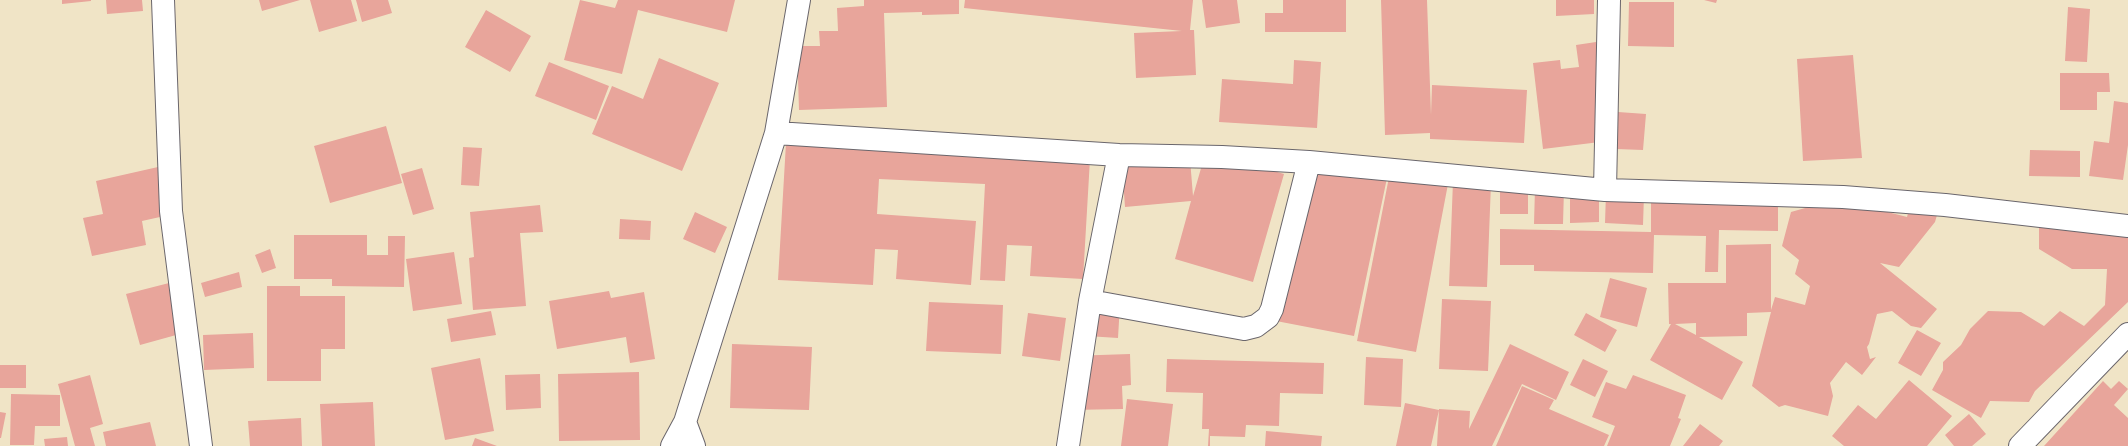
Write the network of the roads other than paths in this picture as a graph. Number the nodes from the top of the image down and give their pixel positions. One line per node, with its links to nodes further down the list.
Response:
1 (162, 0): 12 (street)
2 (799, 0): 4 (street)
3 (1609, 0): 7 (street)
4 (776, 133): 5 (street); 11 (street)
5 (1119, 156): 6 (street); 9 (street)
6 (1309, 162): 7 (street); 9 (street)
7 (1605, 190): 8 (street)
8 (2128, 226)
9 (1090, 301): 15 (street)
10 (2128, 334): 16 (street)
11 (685, 422): 13 (street); 14 (street)
12 (202, 446)
13 (672, 446)
14 (694, 446)
15 (1068, 446)
16 (2020, 446)

